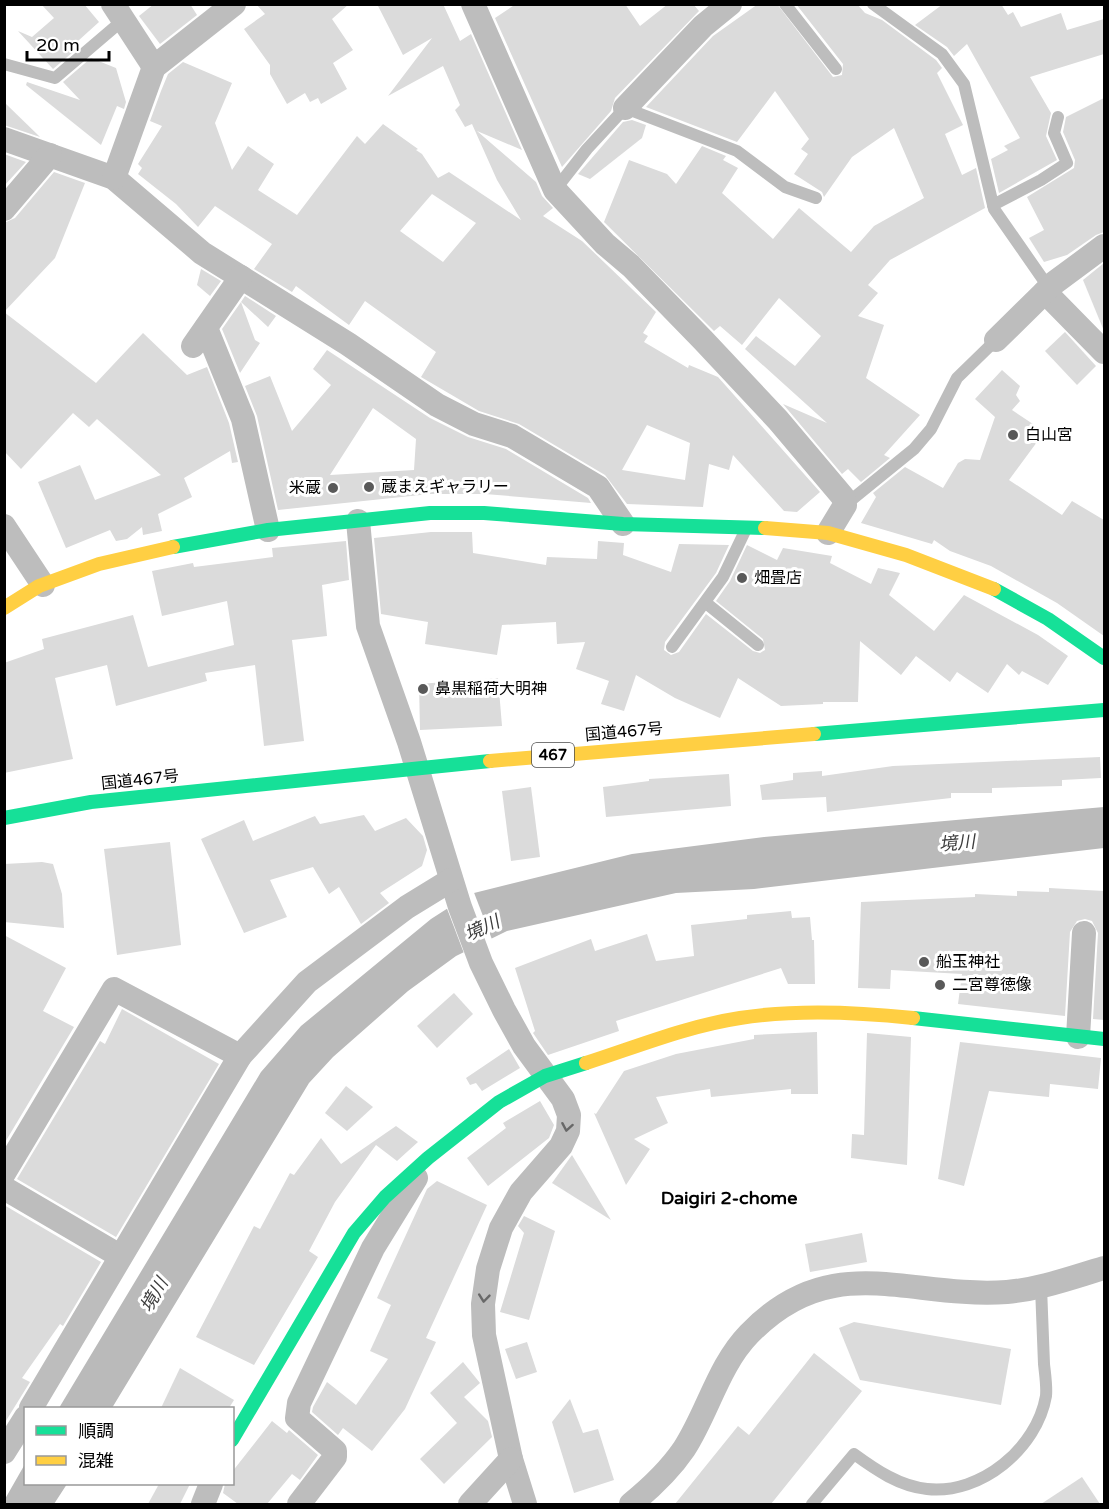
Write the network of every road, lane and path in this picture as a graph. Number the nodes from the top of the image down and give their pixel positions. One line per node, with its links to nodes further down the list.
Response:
1 (234, 4): 8 (street)
2 (473, 4): 15 (street)
3 (785, 4): 9 (lane)
4 (873, 4): 17 (lane)
5 (716, 9): 10 (street)
6 (118, 12): 7 (lane); 8 (street)
7 (4, 64)
8 (154, 67): 14 (street)
9 (836, 69)
10 (625, 108): 15 (lane); 16 (lane)
11 (1058, 117): 17 (lane)
12 (4, 139): 13 (street)
13 (50, 155): 14 (street); 18 (street)
14 (114, 178): 20 (street)
15 (555, 190): 24 (street)
16 (816, 198)
17 (993, 205): 21 (lane)
18 (4, 209)
19 (1104, 246): 21 (street)
20 (241, 277): 26 (street); 29 (street)
21 (1047, 290): 22 (street); 23 (street)
22 (996, 340): 24 (lane)
23 (1104, 352)
24 (845, 505): 30 (street)
25 (358, 521): 26 (main road); 29 (main road); 38 (street)
26 (623, 524): 28 (main road)
27 (4, 526): 31 (street)
28 (747, 527): 30 (main road); 32 (lane)
29 (268, 530): 31 (main road)
30 (828, 533): 36 (main road)
31 (43, 585): 33 (main road)
32 (706, 603): 34 (lane); 35 (lane)
33 (4, 608)
34 (758, 645)
35 (672, 647)
36 (1104, 658)
37 (1104, 710): 38 (main road, 国道467号 / 467)
38 (416, 767): 39 (main road, 国道467号 / 467); 40 (street)
39 (4, 818)
40 (451, 880): 44 (street); 45 (street)
41 (1084, 933): 42 (street)
42 (1078, 1037): 43 (main road); 45 (main road)
43 (1104, 1039)
44 (240, 1056): 47 (street); 49 (street)
45 (545, 1076): 46 (main road); 56 (street, one-way to 56)
46 (428, 1158): 54 (main road); 59 (street)
47 (4, 1173)
48 (4, 1188): 49 (street)
49 (120, 1256): 52 (street)
50 (1104, 1268): 51 (street)
51 (1041, 1287): 62 (street); 63 (lane)
52 (32, 1407)
53 (24, 1420): 55 (street)
54 (234, 1437)
55 (4, 1452)
56 (511, 1458): 60 (street); 61 (street)
57 (211, 1485): 58 (street)
58 (202, 1504)
59 (299, 1504)
60 (470, 1504)
61 (525, 1504)
62 (631, 1504)
63 (812, 1504)

